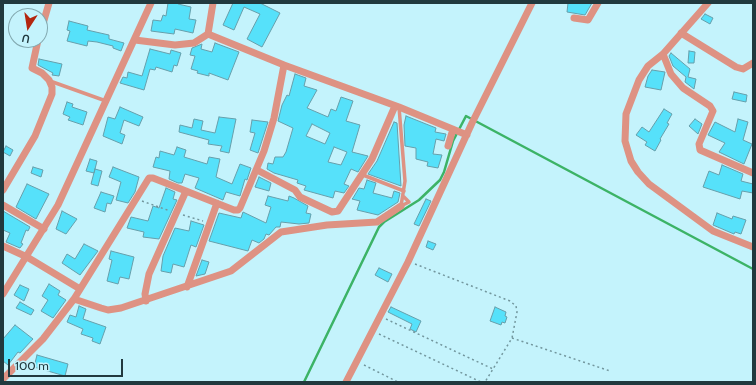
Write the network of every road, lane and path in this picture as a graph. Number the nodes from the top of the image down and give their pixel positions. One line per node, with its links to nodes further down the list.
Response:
1 (151, 3): 9 (street)
2 (213, 3): 8 (street)
3 (532, 3): 17 (street)
4 (598, 3): 6 (street)
5 (708, 3): 7 (street)
6 (574, 18)
7 (681, 33): 11 (street); 12 (street)
8 (208, 34): 9 (street); 13 (street)
9 (135, 40): 15 (street)
10 (36, 48): 14 (street)
11 (663, 54): 20 (street); 31 (street)
12 (753, 63)
13 (284, 65): 16 (street); 19 (street)
14 (49, 80): 15 (lane); 22 (street)
15 (106, 101): 29 (street)
16 (397, 107): 17 (street); 21 (street); 24 (lane)
17 (459, 131): 18 (street); 33 (street)
18 (448, 146)
19 (257, 170): 21 (street); 26 (street)
20 (753, 174)
21 (363, 175): 24 (lane)
22 (3, 190)
23 (186, 191): 26 (street); 35 (street); 38 (street)
24 (404, 191): 25 (lane)
25 (403, 196): 28 (lane); 28 (lane)
26 (217, 203): 34 (street)
27 (3, 205): 29 (street)
28 (401, 206): 34 (street)
29 (44, 229): 32 (street)
30 (3, 246): 32 (street)
31 (753, 247)
32 (27, 257): 35 (street); 36 (street)
33 (408, 262): 39 (street); 41 (path)
34 (187, 287): 38 (street)
35 (80, 289): 37 (street)
36 (3, 294)
37 (74, 299): 38 (street); 45 (street)
38 (146, 301)
39 (381, 317): 40 (street); 43 (path)
40 (373, 332): 42 (street); 48 (path)
41 (512, 338): 43 (path); 44 (path)
42 (356, 362): 46 (street); 47 (path)
43 (493, 369): 49 (path)
44 (610, 371)
45 (3, 379)
46 (346, 382)
47 (398, 382)
48 (481, 382)
49 (485, 382)

